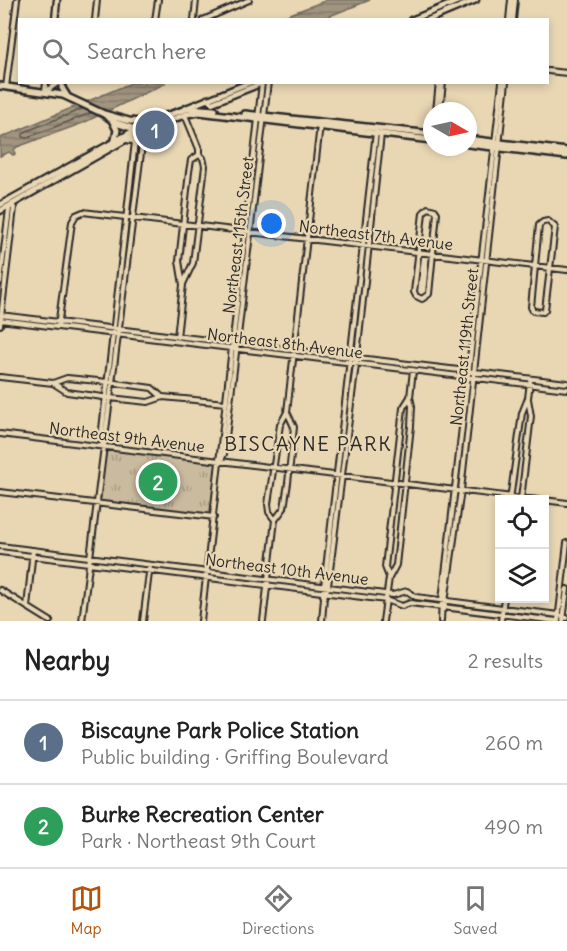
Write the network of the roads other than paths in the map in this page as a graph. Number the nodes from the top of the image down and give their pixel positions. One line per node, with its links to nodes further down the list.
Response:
1 (17, 0): 27 (street)
2 (57, 0): 11 (street)
3 (97, 0): 12 (street)
4 (158, 0): 13 (street)
5 (196, 0): 14 (street)
6 (460, 0): 10 (street)
7 (476, 0): 10 (street)
8 (513, 0): 16 (street)
9 (246, 1): 15 (street)
10 (430, 17)
11 (55, 18)
12 (95, 18)
13 (155, 18)
14 (194, 18)
15 (208, 18)
16 (511, 18)
17 (549, 70): 18 (street)
18 (567, 73)
19 (46, 84): 28 (street)
20 (57, 84): 28 (street)
21 (61, 84): 29 (main road)
22 (245, 84): 30 (street)
23 (261, 84): 30 (street)
24 (264, 84): 34 (street, Northeast 115th Street)
25 (441, 84): 31 (street)
26 (504, 84): 48 (street, Northeast 119th Street)
27 (3, 87): 28 (main road)
28 (45, 92): 29 (main road)
29 (67, 96): 33 (main road)
30 (207, 99): 32 (street)
31 (439, 102)
32 (185, 112): 34 (main road); 34 (main road); 37 (main road); 39 (main road); 50 (street)
33 (104, 114): 35 (main road); 36 (main road)
34 (262, 117): 38 (main road); 60 (street, Northeast 115th Street)
35 (112, 121): 39 (main road); 43 (main road)
36 (130, 121): 37 (main road); 39 (main road)
37 (145, 122): 39 (main road)
38 (320, 124): 40 (main road); 61 (street)
39 (138, 131): 43 (street); 44 (street); 47 (street); 57 (street)
40 (379, 131): 41 (main road); 42 (main road); 62 (street)
41 (423, 134)
42 (423, 138)
43 (115, 140): 52 (street)
44 (128, 140): 47 (street); 52 (street)
45 (477, 141): 48 (main road)
46 (477, 144): 48 (main road)
47 (136, 145): 57 (street)
48 (496, 145): 49 (main road); 51 (main road); 65 (street, Northeast 119th Street)
49 (567, 151)
50 (199, 155): 58 (street); 59 (street)
51 (567, 156)
52 (67, 170): 53 (street); 54 (street)
53 (13, 198): 54 (street); 55 (street)
54 (12, 204): 56 (street); 69 (street); 71 (street)
55 (0, 205)
56 (0, 211)
57 (130, 218): 58 (street, Northeast 7th Avenue); 72 (street, Northeast 7th Avenue); 74 (street)
58 (183, 224): 59 (street, Northeast 7th Avenue); 70 (street)
59 (199, 226): 60 (street, Northeast 7th Avenue); 70 (street)
60 (248, 231): 61 (street, Northeast 7th Avenue); 77 (street, Northeast 115th Street)
61 (306, 239): 62 (street, Northeast 7th Avenue); 78 (street)
62 (366, 247): 63 (street, Northeast 7th Avenue); 79 (street)
63 (418, 252): 64 (street, Northeast 7th Avenue); 64 (street); 64 (street)
64 (434, 254): 65 (street, Northeast 7th Avenue)
65 (483, 260): 66 (street, Northeast 7th Avenue); 81 (street, Northeast 119th Street)
66 (534, 267): 67 (street, Northeast 7th Avenue); 67 (street); 67 (street)
67 (551, 269): 68 (street, Northeast 7th Avenue)
68 (567, 270)
69 (0, 282)
70 (183, 285): 76 (street)
71 (0, 319): 72 (street, Northeast 8th Avenue)
72 (59, 325): 73 (street, Northeast 8th Avenue)
73 (82, 328): 74 (street, Northeast 8th Avenue); 75 (street, Northeast 8th Avenue)
74 (117, 329): 75 (street); 76 (street, Northeast 8th Avenue)
75 (116, 335): 76 (street, Northeast 8th Avenue); 84 (street)
76 (177, 339): 77 (street, Northeast 8th Avenue)
77 (234, 346): 78 (street, Northeast 8th Avenue); 93 (street, Northeast 115th Street)
78 (293, 353): 79 (street, Northeast 8th Avenue); 94 (street)
79 (353, 361): 80 (street, Northeast 8th Avenue); 100 (street)
80 (413, 368): 81 (street, Northeast 8th Avenue); 83 (street, Northeast 8th Avenue); 90 (street)
81 (471, 372): 83 (street, Northeast 119th Street); 85 (street, Northeast 8th Avenue)
82 (0, 377): 86 (street)
83 (470, 378): 85 (street, Northeast 8th Avenue); 103 (street, Northeast 119th Street); 104 (street, Northeast 119th Street)
84 (110, 382): 86 (street); 89 (street); 91 (street)
85 (530, 382): 87 (street, Northeast 8th Avenue); 88 (street, Northeast 8th Avenue); 92 (street)
86 (53, 383): 91 (street)
87 (567, 383)
88 (567, 389)
89 (163, 397): 91 (street); 93 (street)
90 (410, 397): 101 (street); 102 (street)
91 (108, 398): 96 (street)
92 (528, 398): 106 (street); 107 (street)
93 (227, 403): 97 (street, Northeast 115th Street)
94 (287, 412): 98 (street); 99 (street)
95 (0, 434): 96 (street, Northeast 9th Avenue)
96 (103, 446): 97 (street, Northeast 9th Avenue); 110 (street)
97 (220, 461): 98 (street, Northeast 9th Avenue); 112 (street, Northeast 115th Street)
98 (273, 467): 99 (street, Northeast 9th Avenue); 113 (street)
99 (288, 469): 100 (street, Northeast 9th Avenue); 113 (street)
100 (339, 475): 101 (street, Northeast 9th Avenue); 128 (street)
101 (394, 482): 102 (street, Northeast 9th Avenue); 125 (street)
102 (405, 482): 103 (street, Northeast 9th Avenue); 125 (street)
103 (454, 489): 104 (street, Northeast 9th Avenue); 134 (street, Northeast 119th Street)
104 (461, 490): 108 (street, Northeast 9th Avenue); 134 (street, Northeast 119th Street)
105 (0, 492): 110 (street)
106 (510, 495)
107 (521, 495)
108 (495, 496)
109 (549, 501): 111 (street)
110 (96, 502): 112 (street); 119 (street)
111 (567, 503)
112 (214, 517): 123 (street, Northeast 115th Street)
113 (274, 520): 126 (street)
114 (567, 543): 140 (street)
115 (0, 546): 116 (street, Northeast 10th Avenue)
116 (33, 550): 118 (street); 119 (street, Northeast 10th Avenue)
117 (0, 552): 118 (street, Northeast 10th Avenue)
118 (32, 557): 120 (street, Northeast 10th Avenue); 136 (street)
119 (91, 557): 120 (street); 121 (street, Northeast 10th Avenue)
120 (90, 563): 122 (street, Northeast 10th Avenue); 142 (street)
121 (150, 565): 122 (street); 123 (street, Northeast 10th Avenue)
122 (149, 571): 124 (street, Northeast 10th Avenue); 143 (street)
123 (207, 571): 124 (street, Northeast 115th Street); 126 (street, Northeast 10th Avenue)
124 (206, 578): 127 (street, Northeast 10th Avenue); 144 (street, Northeast 115th Street)
125 (389, 578): 132 (street)
126 (268, 579): 127 (street); 128 (street, Northeast 10th Avenue)
127 (267, 585): 131 (street, Northeast 10th Avenue); 145 (street)
128 (325, 586): 131 (street); 132 (street, Northeast 10th Avenue)
129 (567, 589): 140 (street)
130 (0, 590): 136 (street)
131 (324, 594): 133 (street, Northeast 10th Avenue); 146 (street)
132 (387, 594): 133 (street); 134 (street, Northeast 10th Avenue)
133 (386, 600): 138 (street, Northeast 10th Avenue); 147 (street)
134 (444, 600): 137 (street, Northeast 10th Avenue); 138 (street, Northeast 119th Street)
135 (504, 603): 137 (street)
136 (27, 607): 141 (street)
137 (503, 608): 139 (street); 140 (street, Northeast 10th Avenue)
138 (443, 609): 139 (street, Northeast 10th Avenue); 148 (street, Northeast 119th Street)
139 (502, 614): 149 (street); 150 (street, Northeast 10th Avenue)
140 (564, 617): 150 (street); 150 (street)
141 (50, 621)
142 (82, 621)
143 (143, 621)
144 (201, 621)
145 (263, 621)
146 (322, 621)
147 (383, 621)
148 (441, 621)
149 (501, 621)
150 (559, 621)

